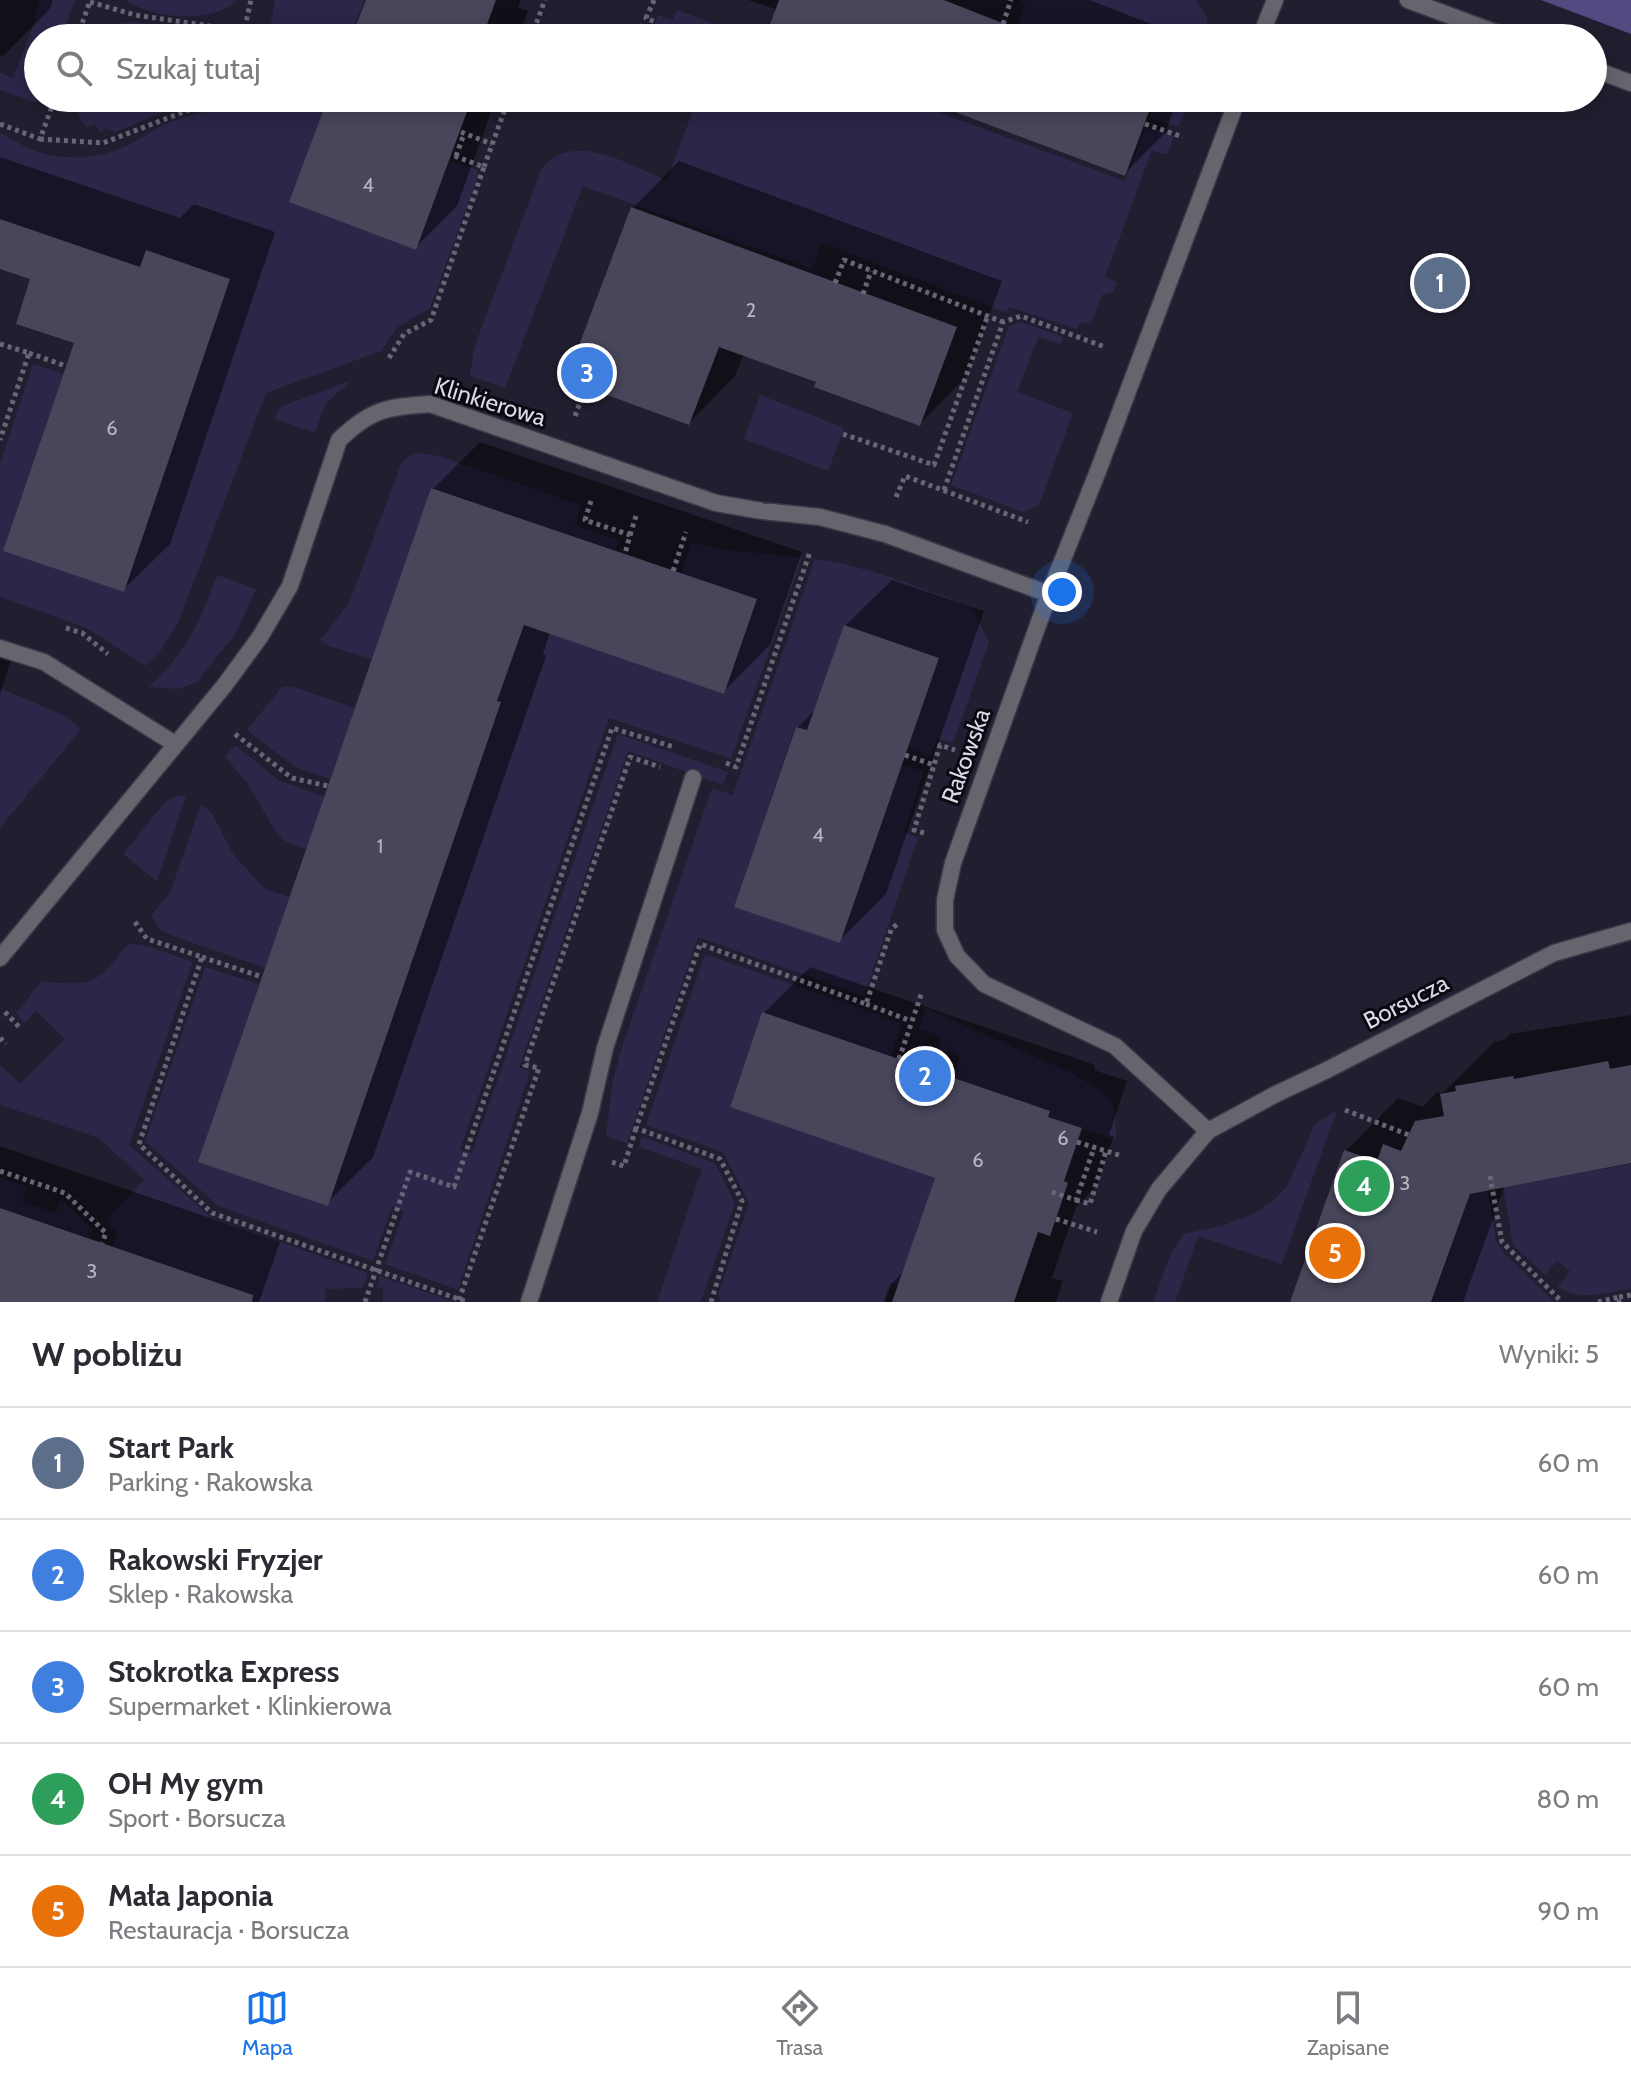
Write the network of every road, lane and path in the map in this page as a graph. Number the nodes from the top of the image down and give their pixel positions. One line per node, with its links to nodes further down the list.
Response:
1 (251, 0): 11 (path)
2 (545, 0): 12 (path)
3 (654, 0): 8 (path)
4 (1011, 0): 13 (path)
5 (1275, 0): 14 (street)
6 (1408, 0): 15 (street)
7 (90, 1): 9 (path); 10 (path)
8 (655, 22)
9 (82, 24)
10 (184, 24)
11 (246, 24)
12 (536, 24)
13 (1003, 24)
14 (1266, 24)
15 (1472, 24)
16 (1607, 74): 17 (street)
17 (1631, 83)
18 (50, 112): 25 (path)
19 (183, 112): 25 (path)
20 (504, 112): 26 (path)
21 (1233, 112): 52 (street, Rakowska)
22 (0, 124): 25 (path)
23 (1145, 124): 24 (path)
24 (1183, 137)
25 (40, 139)
26 (492, 144): 27 (path); 27 (path)
27 (484, 167): 36 (path)
28 (871, 271): 29 (path); 30 (path); 31 (path)
29 (835, 283)
30 (863, 294)
31 (988, 315): 32 (path); 40 (path)
32 (1003, 322): 34 (path); 42 (path)
33 (0, 344): 35 (path)
34 (1106, 348)
35 (29, 353): 37 (path); 41 (path)
36 (389, 358)
37 (66, 366)
38 (586, 387): 39 (path)
39 (574, 421)
40 (843, 434)
41 (0, 440)
42 (944, 490): 43 (path); 46 (path)
43 (896, 497)
44 (591, 501): 48 (path)
45 (636, 516): 48 (path)
46 (1028, 522)
47 (686, 532): 51 (path)
48 (630, 535): 50 (path)
49 (810, 551): 59 (path)
50 (625, 554)
51 (673, 571)
52 (1049, 594): 55 (street, Klinkierowa); 80 (street, Rakowska)
53 (0, 648): 55 (street)
54 (235, 734): 62 (path)
55 (175, 744): 68 (street, Klinkierowa)
56 (681, 749): 94 (path)
57 (956, 750): 60 (path)
58 (905, 755): 60 (path)
59 (723, 762)
60 (934, 765): 63 (path)
61 (693, 778): 96 (path); 100 (street)
62 (328, 786)
63 (926, 834)
64 (135, 922): 67 (path)
65 (898, 923): 71 (path)
66 (1631, 931): 80 (street, Borsucza)
67 (202, 957): 69 (path); 94 (path)
68 (0, 958)
69 (262, 977)
70 (922, 992): 73 (path)
71 (866, 1004): 73 (path); 79 (path)
72 (5, 1012): 74 (path)
73 (911, 1021): 77 (path)
74 (21, 1029)
75 (0, 1038): 76 (path)
76 (6, 1044)
77 (899, 1059)
78 (1345, 1110): 81 (path)
79 (636, 1128): 83 (path); 101 (path)
80 (1208, 1131): 102 (street)
81 (1409, 1135)
82 (1077, 1142): 84 (path)
83 (631, 1144)
84 (1094, 1148): 85 (path); 90 (path)
85 (1106, 1151): 86 (path); 90 (path)
86 (1122, 1156)
87 (0, 1171): 93 (path)
88 (1490, 1176): 103 (path)
89 (1052, 1192): 90 (path)
90 (1076, 1200)
91 (1056, 1219): 92 (path)
92 (1098, 1233)
93 (102, 1243)
94 (375, 1270): 96 (path); 98 (path)
95 (1631, 1295): 97 (path)
96 (459, 1300): 99 (path)
97 (1619, 1300): 104 (path)
98 (365, 1302)
99 (467, 1302)
100 (529, 1302)
101 (711, 1302)
102 (1109, 1302)
103 (1562, 1302)
104 (1598, 1302)

